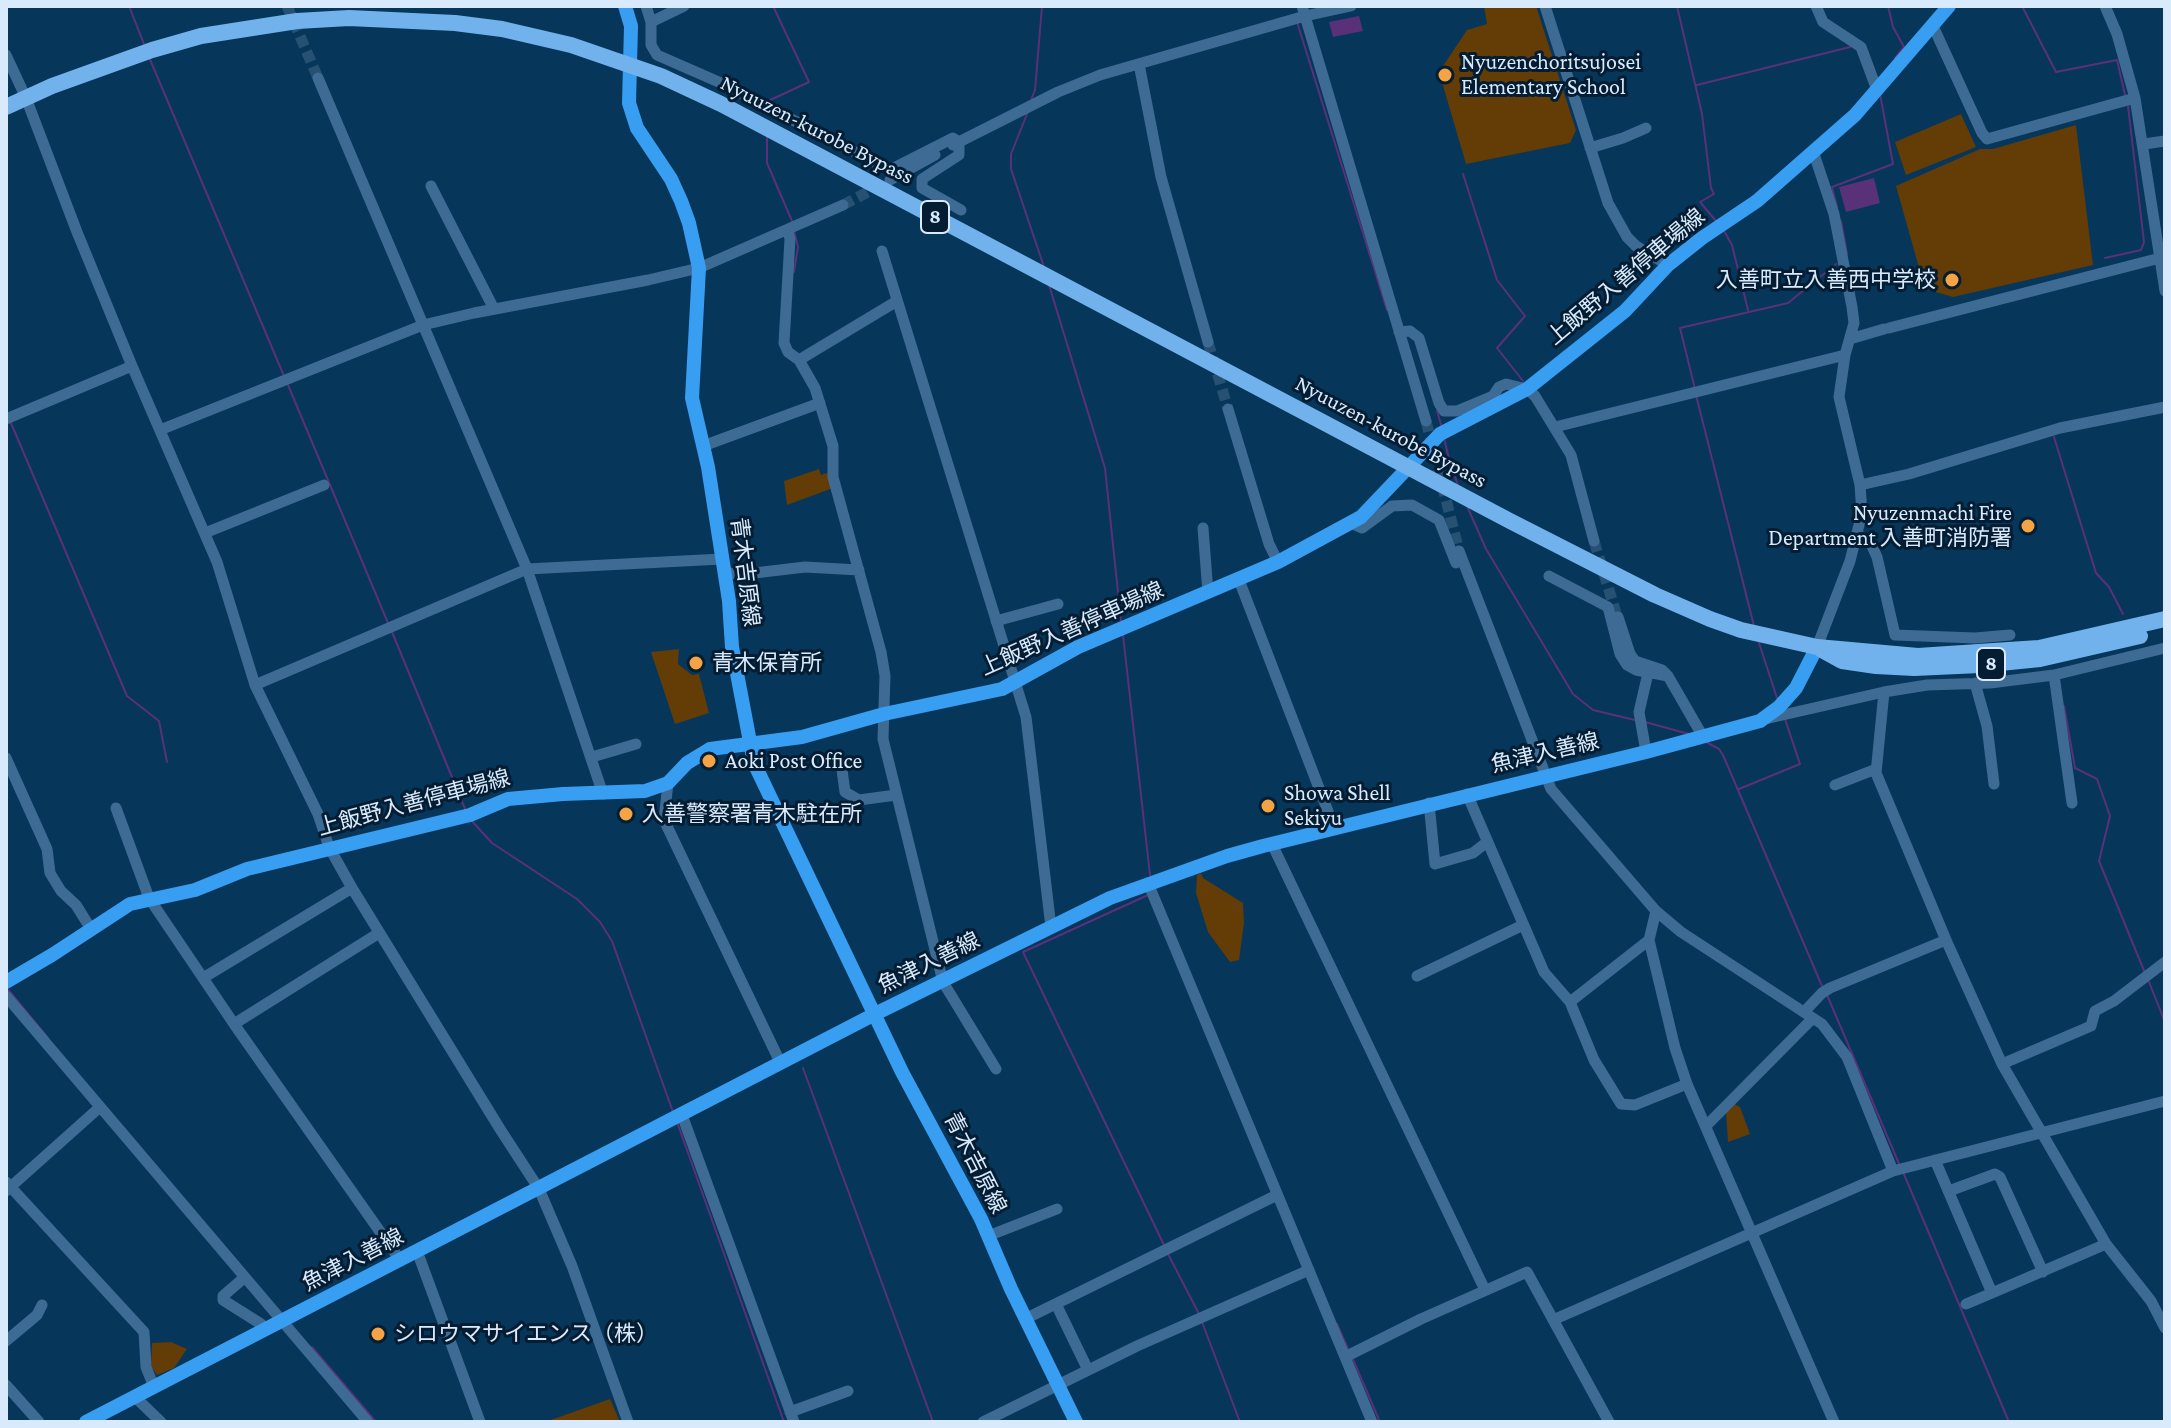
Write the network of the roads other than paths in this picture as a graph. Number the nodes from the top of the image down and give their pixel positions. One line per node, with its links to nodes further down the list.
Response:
1 (625, 6): 14 (main road, 青木吉原線)
2 (646, 6): 10 (street)
3 (684, 6): 10 (street)
4 (1351, 6): 9 (street)
5 (1545, 6): 24 (street)
6 (1816, 6): 16 (street)
7 (1949, 6): 11 (main road, 上飯野入善停車場線)
8 (2105, 6): 18 (street)
9 (1303, 11): 13 (street); 39 (street)
10 (651, 22): 22 (street)
11 (1933, 26): 16 (main road, 上飯野入善停車場線); 18 (street)
12 (6, 55): 17 (street)
13 (1139, 64): 22 (street); 41 (street)
14 (631, 66): 17 (highway, Nyuuzen-kurobe Bypass / 8); 34 (main road, 青木吉原線); 54 (highway, Nyuuzen-kurobe Bypass / 8)
15 (318, 78): 38 (street)
16 (1877, 90): 25 (main road, 上飯野入善停車場線)
17 (26, 98): 19 (highway, Nyuuzen-kurobe Bypass / 8); 44 (street)
18 (2135, 98): 23 (street)
19 (6, 107)
20 (1646, 128): 24 (street)
21 (2165, 141): 23 (street)
22 (959, 142): 26 (street); 29 (street)
23 (2144, 144): 32 (street)
24 (1590, 148): 33 (street)
25 (1813, 151): 33 (main road, 上飯野入善停車場線); 40 (street)
26 (890, 180)
27 (431, 186): 37 (street)
28 (843, 205): 30 (street)
29 (961, 210)
30 (788, 231): 34 (street); 43 (street)
31 (882, 251): 36 (street)
32 (2162, 261): 35 (street); 40 (street)
33 (1668, 265): 45 (main road, 上飯野入善停車場線)
34 (699, 268): 37 (street); 53 (main road, 青木吉原線)
35 (2165, 291)
36 (897, 301): 43 (street); 74 (street)
37 (494, 309): 38 (street)
38 (423, 325): 52 (street); 65 (street)
39 (1399, 332): 45 (street); 50 (street)
40 (1850, 339): 42 (street)
41 (1208, 342)
42 (1845, 355): 51 (street); 56 (street)
43 (799, 360): 46 (street)
44 (132, 366): 49 (street); 52 (street)
45 (1527, 389): 51 (street); 54 (main road, 上飯野入善停車場線)
46 (820, 403): 53 (street); 66 (street)
47 (2165, 407): 56 (street)
48 (1228, 409): 63 (street)
49 (6, 419)
50 (1426, 421)
51 (1555, 427): 61 (street)
52 (160, 430): 59 (street)
53 (703, 446): 64 (main road, 青木吉原線)
54 (1411, 467): 57 (main road, 上飯野入善停車場線); 77 (highway, Nyuuzen-kurobe Bypass / 8)
55 (324, 485): 59 (street)
56 (1860, 485): 60 (street)
57 (1351, 523): 63 (main road, 上飯野入善停車場線); 71 (street)
58 (1203, 528): 69 (street)
59 (205, 533): 84 (street)
60 (1858, 534): 76 (street); 77 (street)
61 (1594, 541)
62 (1459, 551): 71 (street)
63 (1278, 562): 68 (main road, 上飯野入善停車場線)
64 (724, 566): 65 (street); 66 (street); 90 (main road, 青木吉原線)
65 (527, 569): 84 (street); 92 (street)
66 (859, 570): 86 (street)
67 (1549, 576): 79 (street)
68 (1239, 580): 69 (main road, 上飯野入善停車場線); 106 (street)
69 (1208, 593): 82 (main road, 上飯野入善停車場線)
70 (1058, 604): 74 (street)
71 (1482, 609): 96 (street)
72 (1616, 613): 81 (street)
73 (2165, 619): 77 (highway, 8)
74 (996, 621): 82 (street)
75 (2165, 629): 77 (highway, 8)
76 (2010, 635)
77 (1817, 647): 87 (main road, 魚津入善線)
78 (2165, 648): 80 (street)
79 (1648, 673): 81 (street); 91 (street)
80 (2054, 675): 83 (street); 104 (street)
81 (1668, 676): 88 (street)
82 (1015, 683): 86 (main road, 上飯野入善停車場線); 115 (street)
83 (1975, 683): 85 (street); 98 (street)
84 (255, 685): 109 (street)
85 (1884, 692): 87 (street); 94 (street)
86 (884, 714): 90 (main road, 上飯野入善停車場線); 102 (street)
87 (1760, 721): 88 (main road, 魚津入善線)
88 (1702, 735): 91 (main road, 魚津入善線)
89 (636, 744): 92 (street)
90 (750, 744): 97 (main road, 上飯野入善停車場線); 127 (main road, 青木吉原線)
91 (1646, 752): 96 (main road, 魚津入善線)
92 (592, 757): 100 (street)
93 (6, 758): 116 (street)
94 (1876, 769): 99 (street); 119 (street)
95 (842, 770): 102 (street)
96 (1544, 775): 101 (main road, 魚津入善線); 113 (street)
97 (668, 783): 100 (main road, 上飯野入善停車場線); 130 (street)
98 (1994, 784)
99 (1835, 785)
100 (603, 794): 109 (main road, 上飯野入善停車場線)
101 (1467, 794): 103 (main road, 魚津入善線); 107 (street)
102 (896, 795): 124 (street)
103 (1429, 803): 106 (main road, 魚津入善線); 107 (street)
104 (2072, 803)
105 (116, 808): 112 (street)
106 (1334, 827): 108 (main road, 魚津入善線)
107 (1487, 842): 114 (street)
108 (1272, 844): 110 (main road, 魚津入善線); 154 (street)
109 (329, 847): 111 (street); 112 (main road, 上飯野入善停車場線)
110 (1148, 883): 115 (main road, 魚津入善線); 144 (street)
111 (352, 888): 117 (street); 122 (street)
112 (149, 898): 116 (main road, 上飯野入善停車場線); 122 (street)
113 (1656, 911): 118 (street); 128 (street)
114 (1523, 925): 121 (street); 126 (street)
115 (1053, 926): 124 (main road, 魚津入善線)
116 (91, 929): 123 (main road, 上飯野入善停車場線)
117 (379, 933): 129 (street); 142 (street)
118 (1649, 940): 126 (street); 133 (street)
119 (1946, 940): 128 (street); 131 (street)
120 (2165, 962): 131 (street)
121 (1417, 976)
122 (203, 978): 129 (street)
123 (6, 982)
124 (943, 982): 127 (main road, 魚津入善線); 132 (street)
125 (6, 996): 135 (street)
126 (1570, 1002): 133 (street)
127 (875, 1014): 130 (main road, 魚津入善線); 147 (main road, 青木吉原線)
128 (1808, 1015): 137 (street); 140 (street)
129 (234, 1024): 150 (street)
130 (781, 1064): 136 (main road, 魚津入善線)
131 (2002, 1064): 138 (street)
132 (996, 1069)
133 (1687, 1084): 137 (street)
134 (2165, 1101): 138 (street)
135 (100, 1107): 141 (street); 153 (street)
136 (682, 1115): 142 (main road, 魚津入善線); 172 (street)
137 (1706, 1126): 146 (street)
138 (2042, 1134): 139 (street); 148 (street)
139 (1935, 1160): 140 (street); 143 (street)
140 (1893, 1171): 146 (street)
141 (7, 1186): 169 (street)
142 (539, 1189): 149 (main road, 魚津入善線); 178 (street)
143 (1949, 1191): 152 (street); 155 (street)
144 (1277, 1195): 151 (street); 156 (street)
145 (1057, 1209): 147 (street)
146 (1753, 1233): 160 (street); 183 (street)
147 (988, 1236): 159 (main road, 青木吉原線)
148 (2106, 1244): 152 (street); 162 (street)
149 (417, 1251): 150 (main road, 魚津入善線); 177 (street)
150 (400, 1260): 161 (main road, 魚津入善線)
151 (1309, 1270): 165 (street); 166 (street)
152 (2043, 1272): 155 (street)
153 (245, 1277): 161 (street); 163 (street)
154 (1485, 1290): 160 (street); 165 (street)
155 (1992, 1293): 157 (street)
156 (1056, 1304): 159 (street); 166 (street)
157 (1966, 1304)
158 (42, 1305): 164 (street)
159 (1025, 1319): 167 (main road, 青木吉原線)
160 (1553, 1320): 182 (street)
161 (281, 1321): 163 (main road, 魚津入善線); 176 (street)
162 (2165, 1328)
163 (265, 1330): 169 (main road, 魚津入善線)
164 (6, 1341)
165 (1345, 1357): 181 (street)
166 (1088, 1370): 167 (street)
167 (1057, 1384): 179 (street); 180 (main road, 青木吉原線)
168 (6, 1385): 173 (street)
169 (154, 1387): 171 (main road, 魚津入善線)
170 (848, 1391): 172 (street)
171 (135, 1397): 174 (main road, 魚津入善線); 175 (street)
172 (792, 1417)
173 (39, 1422)
174 (86, 1422)
175 (161, 1422)
176 (368, 1422)
177 (480, 1422)
178 (628, 1422)
179 (983, 1422)
180 (1076, 1422)
181 (1372, 1422)
182 (1609, 1422)
183 (1834, 1422)

